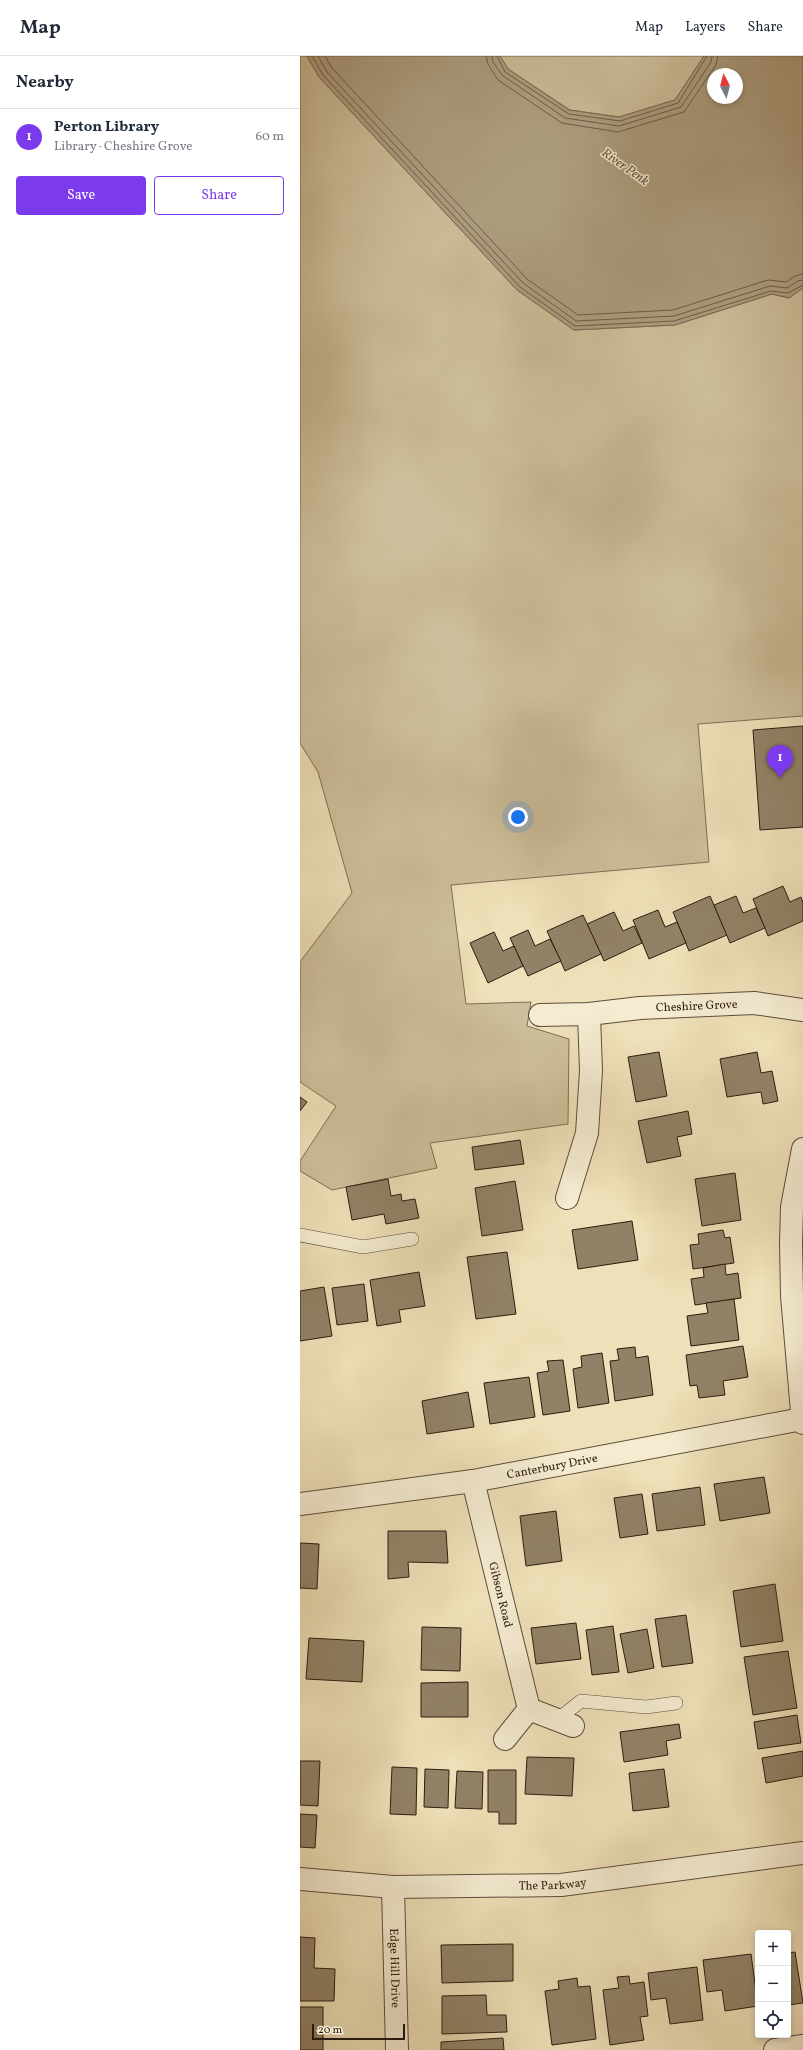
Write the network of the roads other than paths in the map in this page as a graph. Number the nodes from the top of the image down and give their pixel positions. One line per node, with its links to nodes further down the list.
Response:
1 (803, 1010): 2 (street, Cheshire Grove)
2 (589, 1014): 3 (street, Cheshire Grove); 5 (street)
3 (540, 1015)
4 (803, 1149): 8 (street)
5 (567, 1198)
6 (300, 1235): 7 (lane)
7 (412, 1239)
8 (803, 1421): 9 (street, Canterbury Drive)
9 (473, 1481): 10 (street, Canterbury Drive); 12 (street, Gibson Road)
10 (301, 1498)
11 (676, 1703): 13 (lane)
12 (529, 1709): 13 (street); 14 (street)
13 (565, 1723)
14 (505, 1739)
15 (803, 1853): 17 (street, The Parkway)
16 (300, 1879): 17 (street, The Parkway)
17 (393, 1886): 19 (street, Edge Hill Drive)
18 (803, 2046): 20 (street)
19 (397, 2050)
20 (775, 2050)

